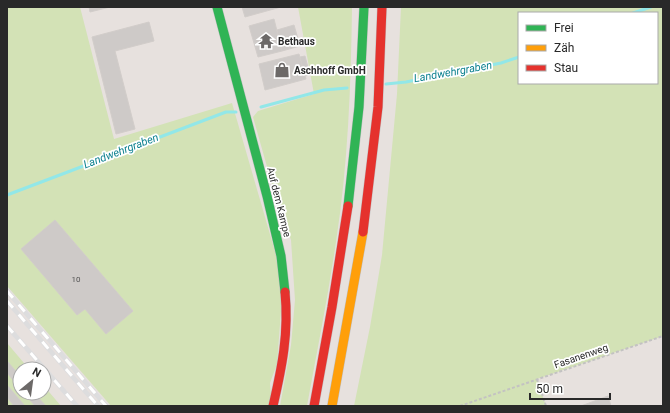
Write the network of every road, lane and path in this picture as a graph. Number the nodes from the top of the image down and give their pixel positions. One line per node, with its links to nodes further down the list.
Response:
1 (217, 7): 6 (main road, Auf dem Kampe)
2 (364, 7): 7 (main road)
3 (382, 7): 8 (main road)
4 (663, 336): 5 (path, Fasanenweg)
5 (537, 379): 9 (path, Fasanenweg); 10 (path)
6 (273, 406)
7 (314, 406)
8 (332, 406)
9 (460, 406)
10 (546, 406)

